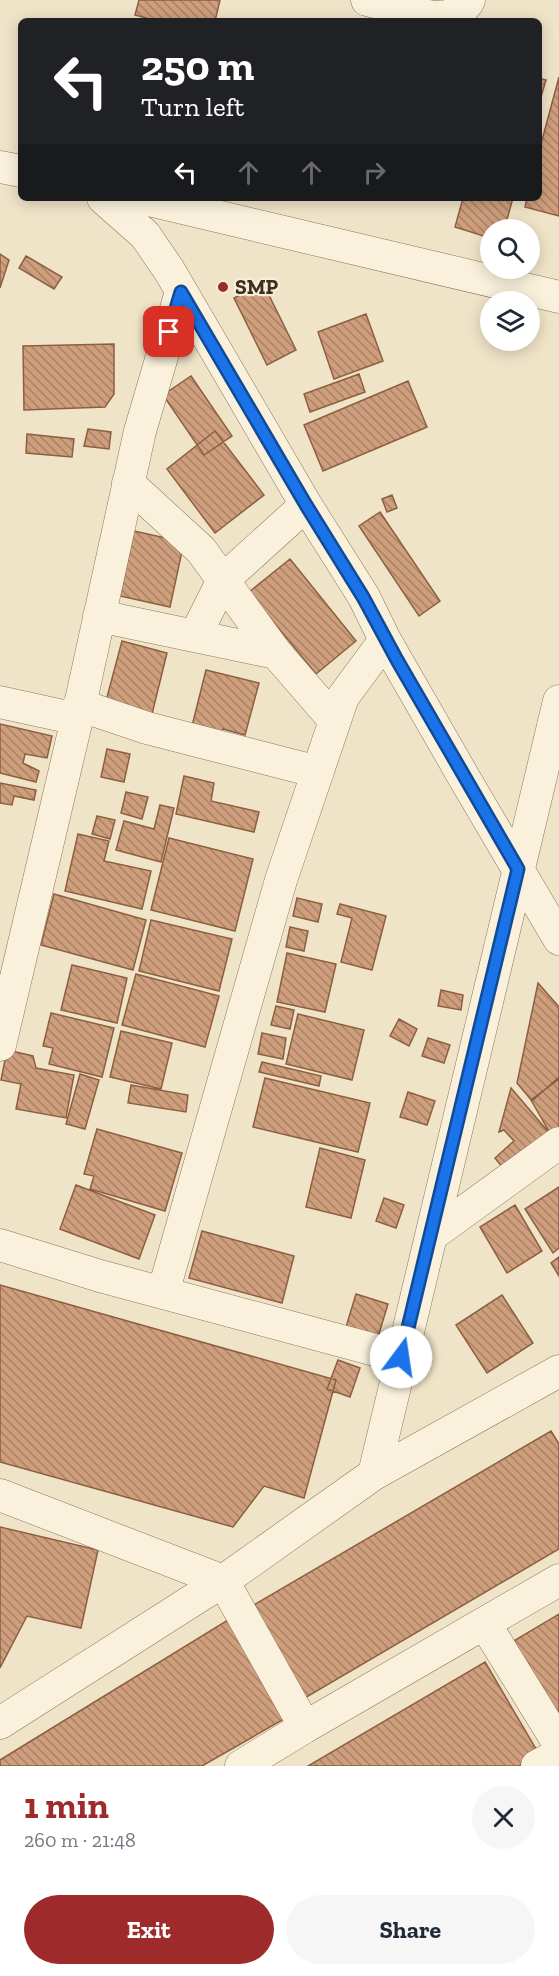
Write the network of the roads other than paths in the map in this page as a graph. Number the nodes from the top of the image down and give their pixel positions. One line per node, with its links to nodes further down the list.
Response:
1 (367, 0): 2 (street)
2 (469, 0)
3 (0, 167): 4 (street)
4 (18, 170)
5 (106, 201): 7 (street)
6 (153, 201): 8 (street)
7 (181, 292): 9 (street); 10 (street)
8 (559, 297)
9 (128, 483): 11 (street); 12 (street)
10 (306, 505): 11 (street); 14 (street)
11 (222, 580): 13 (street); 15 (street)
12 (99, 616): 13 (street); 18 (street)
13 (195, 636): 15 (street)
14 (385, 640): 19 (street); 21 (street)
15 (276, 653): 19 (street)
16 (559, 701): 21 (street)
17 (0, 702): 18 (street)
18 (78, 712): 20 (street); 24 (street)
19 (335, 720): 20 (street)
20 (318, 772): 28 (street)
21 (518, 869): 22 (street); 26 (street)
22 (550, 901): 23 (street)
23 (559, 939)
24 (0, 1045)
25 (559, 1143): 26 (street)
26 (432, 1235): 29 (street)
27 (0, 1245): 28 (street)
28 (163, 1293): 29 (street)
29 (401, 1357): 31 (street)
30 (559, 1371): 31 (street)
31 (374, 1474): 34 (street)
32 (0, 1495): 34 (street)
33 (559, 1580): 35 (street)
34 (223, 1581): 36 (street); 37 (street)
35 (485, 1624): 37 (street); 38 (street)
36 (0, 1723)
37 (305, 1727): 40 (street)
38 (559, 1744)
39 (559, 1754): 41 (street)
40 (241, 1766)
41 (537, 1766)

